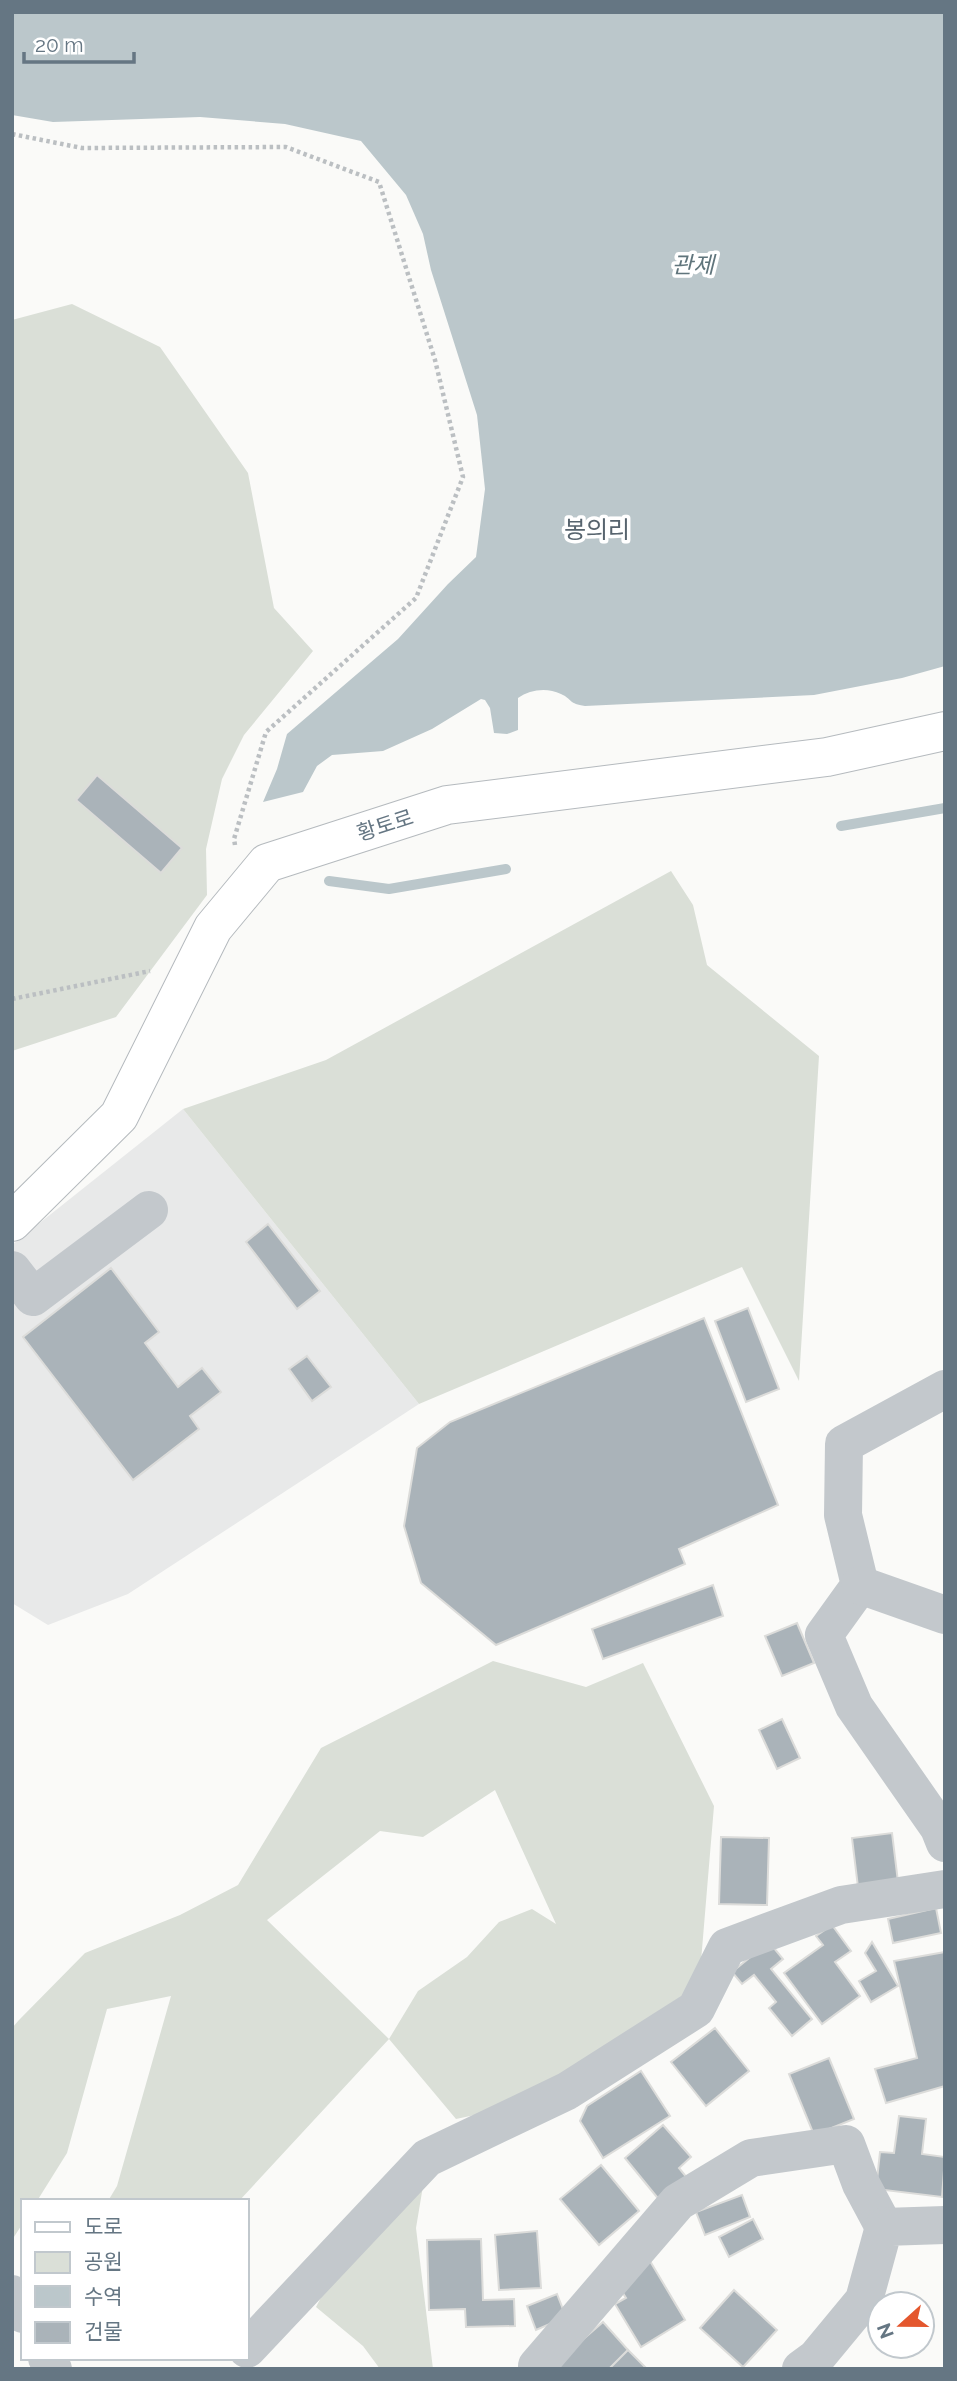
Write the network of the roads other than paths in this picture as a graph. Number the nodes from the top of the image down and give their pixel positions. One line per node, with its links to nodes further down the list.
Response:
1 (945, 731): 3 (main road, 황토로)
2 (149, 1210): 4 (street)
3 (12, 1222)
4 (12, 1270)
5 (945, 1389): 6 (street)
6 (860, 1585): 7 (street); 8 (street)
7 (945, 1615)
8 (945, 1843)
9 (945, 1889): 14 (street)
10 (945, 2225): 11 (street)
11 (884, 2227): 15 (street); 16 (street)
12 (12, 2294): 13 (street)
13 (21, 2310)
14 (248, 2347)
15 (537, 2366)
16 (801, 2369)

